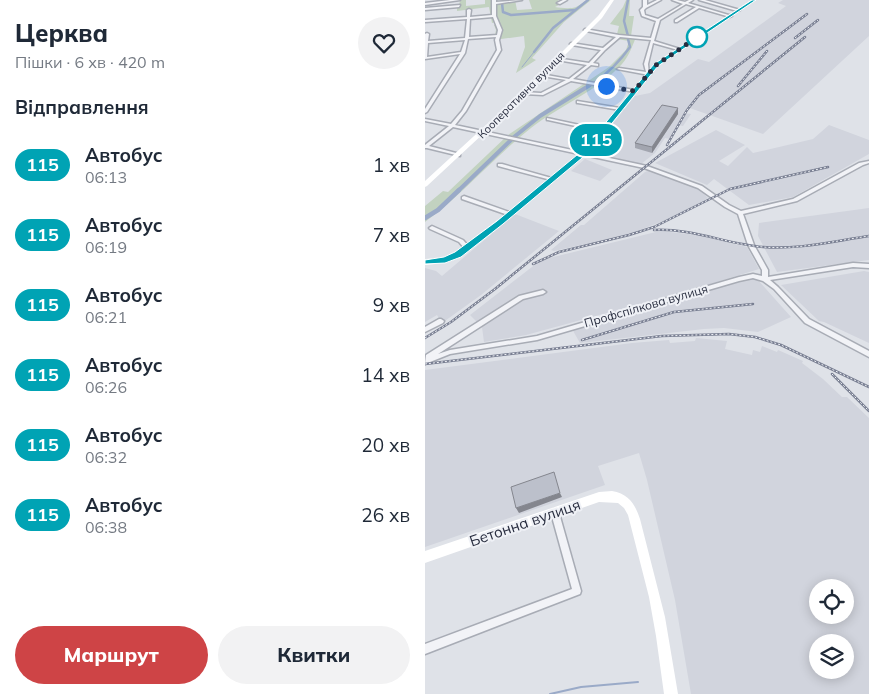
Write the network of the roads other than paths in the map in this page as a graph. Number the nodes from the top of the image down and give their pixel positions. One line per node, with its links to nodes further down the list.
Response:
1 (458, 0): 14 (street)
2 (519, 0): 12 (street)
3 (565, 0): 15 (street)
4 (612, 0): 30 (street, Кооперативна вулиця)
5 (645, 0): 18 (street)
6 (659, 0): 18 (street)
7 (674, 0): 13 (street)
8 (691, 0): 13 (street)
9 (701, 0): 16 (street)
10 (722, 0): 16 (street)
11 (753, 0): 23 (street)
12 (494, 1): 24 (street)
13 (686, 3): 19 (street); 27 (street)
14 (425, 4)
15 (559, 4)
16 (715, 4): 22 (street); 23 (street)
17 (459, 6): 20 (street)
18 (645, 7): 27 (street)
19 (699, 7): 22 (street); 29 (street)
20 (425, 9)
21 (469, 10): 26 (street)
22 (708, 10): 25 (street)
23 (737, 10): 25 (street)
24 (494, 16): 26 (street); 32 (street)
25 (730, 16): 39 (street)
26 (469, 18): 28 (street); 34 (street)
27 (658, 20): 35 (street)
28 (425, 21)
29 (676, 21)
30 (586, 30): 33 (street); 37 (street, Кооперативна вулиця)
31 (427, 35): 36 (street)
32 (498, 36): 34 (street); 56 (street)
33 (619, 36): 35 (street); 38 (street)
34 (466, 39): 36 (street); 40 (street)
35 (652, 40): 39 (street); 46 (street)
36 (426, 42): 41 (street)
37 (572, 44): 38 (street); 42 (street, Кооперативна вулиця)
38 (604, 49): 43 (street)
39 (678, 50): 46 (street)
40 (463, 53): 41 (street); 53 (street)
41 (425, 58)
42 (557, 59): 43 (street); 47 (street, Кооперативна вулиця)
43 (590, 64): 44 (street); 48 (street)
44 (597, 65)
45 (619, 69): 46 (street)
46 (648, 74): 49 (street)
47 (542, 75): 48 (street); 50 (street, Кооперативна вулиця)
48 (570, 80): 49 (street); 50 (street)
49 (634, 91): 52 (street)
50 (524, 93): 58 (street, Кооперативна вулиця)
51 (578, 102): 52 (street)
52 (620, 110): 57 (street)
53 (425, 112)
54 (548, 119): 57 (street)
55 (425, 120): 56 (street)
56 (452, 126): 58 (street); 59 (street)
57 (603, 131): 60 (street)
58 (483, 132): 60 (street); 61 (street, Кооперативна вулиця)
59 (425, 146): 61 (street)
60 (584, 153): 64 (street); 67 (street)
61 (458, 155): 65 (street, Кооперативна вулиця)
62 (869, 162): 67 (street)
63 (500, 166): 64 (street)
64 (553, 179): 68 (street)
65 (425, 185)
66 (464, 198): 68 (street)
67 (741, 212): 73 (street)
68 (511, 214): 70 (street)
69 (432, 228): 70 (street)
70 (467, 248): 71 (street)
71 (425, 262)
72 (869, 266): 73 (street, Профспілкова вулиця)
73 (765, 278): 77 (street); 78 (street, Профспілкова вулиця)
74 (543, 292): 78 (street)
75 (441, 322): 76 (street)
76 (425, 330)
77 (869, 354)
78 (425, 360)
79 (555, 513): 80 (street, Бетонна вулиця); 81 (street); 82 (street, Бетонна вулиця)
80 (425, 557)
81 (425, 648)
82 (671, 694)

